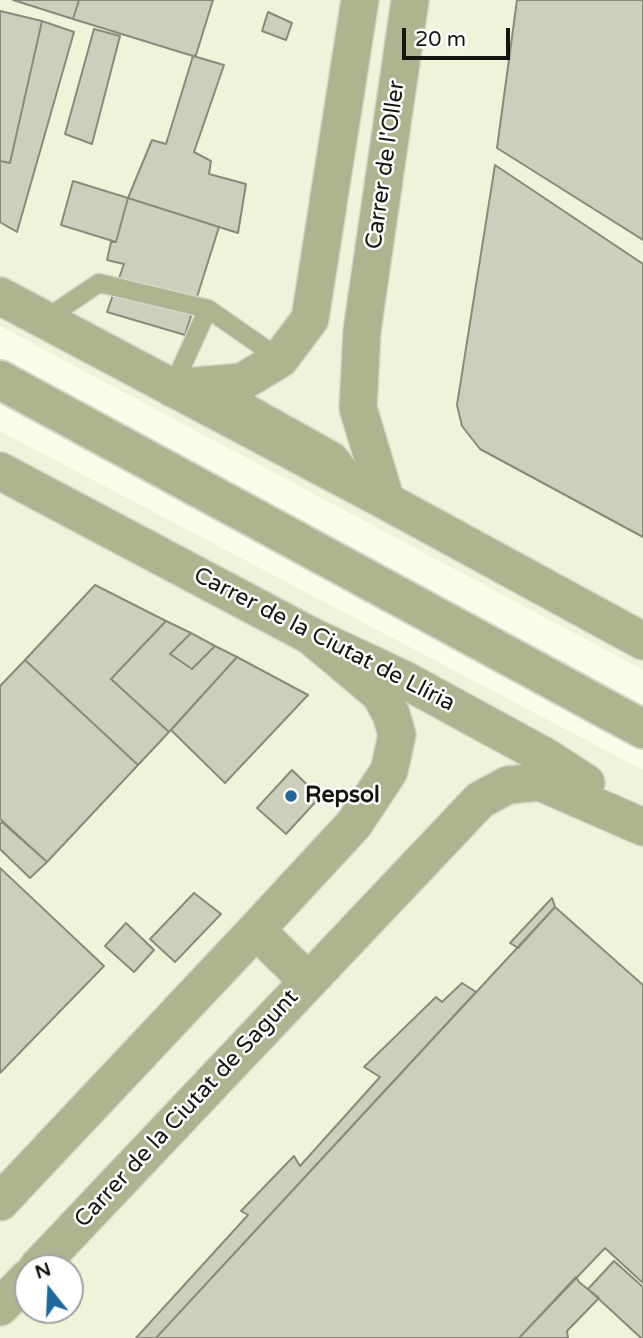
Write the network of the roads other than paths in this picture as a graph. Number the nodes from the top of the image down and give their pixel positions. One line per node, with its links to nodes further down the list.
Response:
1 (360, 0): 5 (street)
2 (410, 0): 7 (street, Carrer de l'Oller)
3 (0, 296): 6 (street)
4 (208, 309): 6 (lane); 8 (lane); 10 (lane)
5 (310, 319): 7 (street); 8 (street)
6 (44, 320): 10 (street)
7 (362, 331): 12 (street, Carrer de l'Oller)
8 (279, 359): 10 (street)
9 (0, 380): 15 (street)
10 (183, 394): 12 (street)
11 (0, 471): 13 (street, Carrer de la Ciutat de Llíria)
12 (374, 495): 14 (street)
13 (311, 636): 16 (street, Carrer de la Ciutat de Llíria); 18 (street)
14 (643, 641)
15 (643, 729)
16 (643, 820)
17 (643, 827): 19 (street, Carrer de la Ciutat de Sagunt)
18 (256, 930): 19 (street, Carrer de la Ciutat de Sagunt); 20 (street)
19 (307, 981): 21 (street, Carrer de la Ciutat de Sagunt)
20 (0, 1202)
21 (50, 1254)
22 (14, 1292): 23 (street)
23 (0, 1307)

